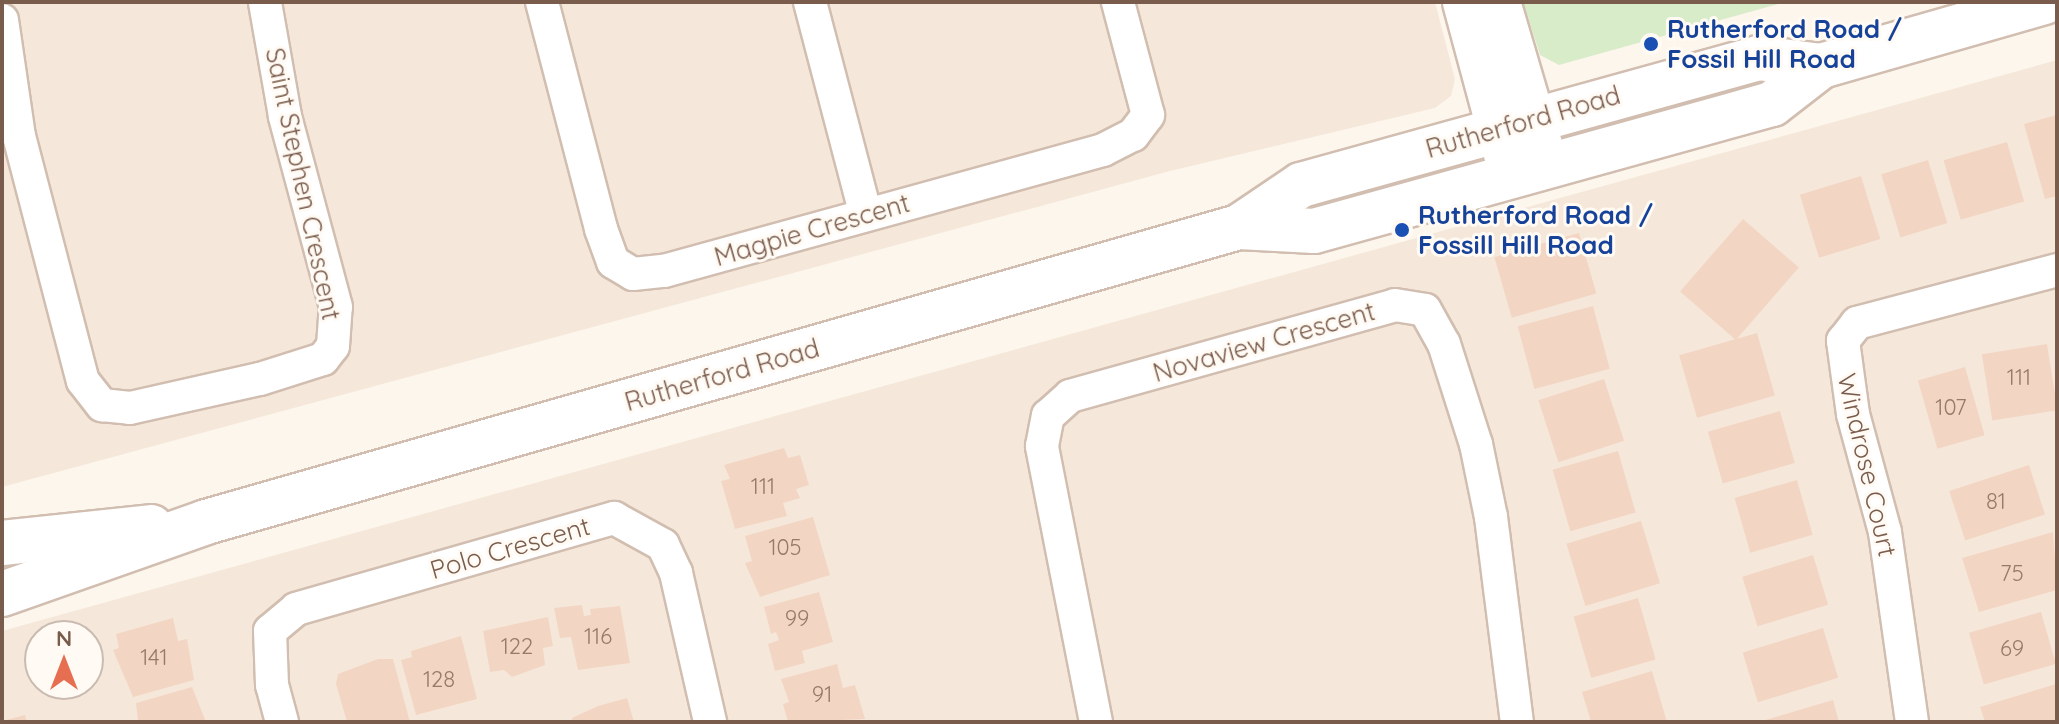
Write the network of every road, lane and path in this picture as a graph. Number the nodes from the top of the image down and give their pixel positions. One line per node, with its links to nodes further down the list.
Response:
1 (265, 2): 8 (street, Saint Stephen Crescent)
2 (542, 2): 12 (street, Magpie Crescent)
3 (810, 2): 12 (street)
4 (1118, 2): 12 (street, Magpie Crescent)
5 (1465, 2): 10 (main road)
6 (1498, 2): 10 (main road)
7 (2044, 2): 9 (main road, Rutherford Road)
8 (2, 20)
9 (1821, 66): 10 (main road, Rutherford Road); 11 (main road, Rutherford Road)
10 (1516, 124): 11 (main road); 13 (main road, Rutherford Road)
11 (1529, 171): 13 (main road, Rutherford Road)
12 (866, 215)
13 (1239, 227): 15 (main road, Rutherford Road)
14 (2057, 270): 22 (street, Windrose Court)
15 (206, 522): 16 (main road, Rutherford Road); 17 (main road, Rutherford Road)
16 (2, 543)
17 (2, 594)
18 (282, 722): 19 (street, Polo Crescent)
19 (710, 722)
20 (1096, 722): 21 (street, Novaview Crescent)
21 (1517, 722)
22 (1912, 722)

